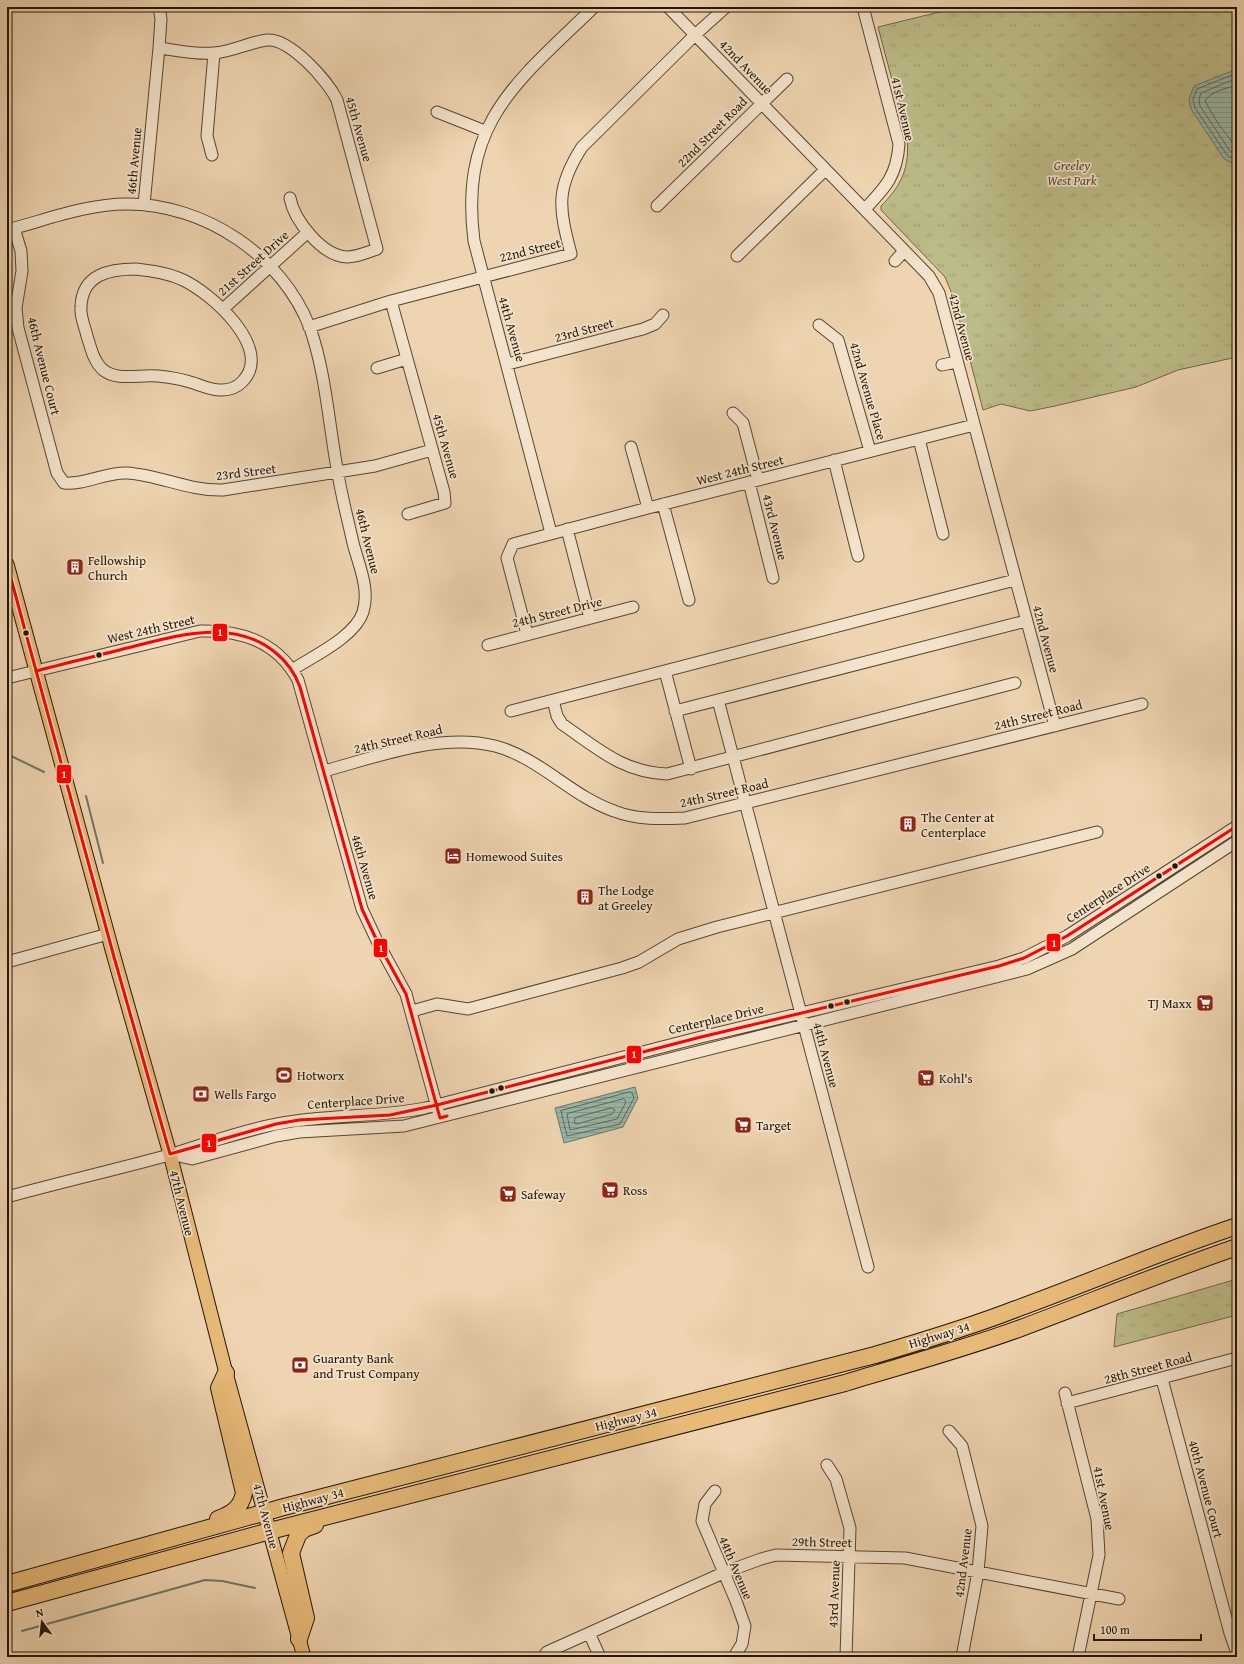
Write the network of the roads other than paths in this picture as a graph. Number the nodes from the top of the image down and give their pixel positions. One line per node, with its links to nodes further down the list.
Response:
1 (159, 7): 7 (street, 46th Avenue)
2 (594, 7): 12 (street, 44th Avenue)
3 (668, 7): 6 (street, 42nd Avenue)
4 (726, 7): 6 (street, 22nd Street)
5 (863, 7): 18 (street, 41st Avenue)
6 (696, 34): 10 (street, 42nd Avenue); 25 (street, 22nd Street)
7 (159, 48): 8 (street); 16 (street, 46th Avenue)
8 (214, 53): 13 (street); 20 (street, 45th Avenue)
9 (787, 79): 10 (street, 22nd Street Road)
10 (761, 103): 14 (street, 42nd Avenue); 17 (street, 22nd Street Road)
11 (437, 112): 12 (street)
12 (485, 131): 25 (street, 44th Avenue)
13 (212, 155)
14 (825, 170): 18 (street, 42nd Avenue); 22 (street)
15 (290, 198): 20 (street)
16 (144, 205): 19 (street); 24 (street, 46th Avenue)
17 (657, 206)
18 (865, 209): 21 (street, 42nd Avenue)
19 (11, 229): 45 (street, 46th Avenue Court)
20 (305, 235): 24 (street, 21st Street Drive)
21 (904, 251): 23 (street); 32 (street, 42nd Avenue)
22 (738, 256)
23 (895, 261)
24 (270, 267): 27 (street, 21st Street Drive); 30 (street, 46th Avenue)
25 (483, 276): 26 (street, 22nd Street); 33 (street, 44th Avenue)
26 (391, 301): 30 (street, 22nd Street); 31 (street, 45th Avenue)
27 (223, 309): 27 (street)
28 (663, 315): 33 (street, 23rd Street)
29 (819, 325): 41 (street, 42nd Avenue Place)
30 (309, 327): 43 (street, 46th Avenue)
31 (407, 359): 35 (street); 40 (street, 45th Avenue)
32 (956, 362): 34 (street); 37 (street, 42nd Avenue)
33 (508, 364): 50 (street, 44th Avenue)
34 (942, 365)
35 (377, 368)
36 (733, 413): 44 (street, 43rd Avenue)
37 (974, 425): 38 (street, West 24th Street); 55 (street, 42nd Avenue)
38 (919, 439): 41 (street, West 24th Street); 51 (street)
39 (631, 447): 47 (street)
40 (432, 450): 43 (street, 23rd Street); 48 (street, 45th Avenue)
41 (870, 451): 42 (street, West 24th Street)
42 (834, 460): 44 (street, West 24th Street); 52 (street)
43 (337, 472): 45 (street, 23rd Street); 62 (street, 46th Avenue)
44 (753, 481): 46 (street, West 24th Street); 54 (street, 43rd Avenue)
45 (64, 484)
46 (663, 504): 47 (street, West 24th Street); 56 (street)
47 (648, 508): 49 (street, West 24th Street)
48 (408, 514)
49 (567, 529): 50 (street, West 24th Street); 58 (street)
50 (551, 533): 60 (street, West 24th Street)
51 (944, 534)
52 (858, 556)
53 (7, 564): 63 (main road, 47th Avenue)
54 (774, 578)
55 (1015, 580): 59 (street, 42nd Avenue); 64 (street)
56 (689, 600)
57 (633, 607): 58 (street, 24th Street Drive)
58 (590, 618): 60 (street, 24th Street Drive)
59 (1026, 621): 68 (street); 72 (street, 42nd Avenue)
60 (527, 634): 61 (street, 24th Street Drive)
61 (488, 645)
62 (292, 670): 63 (street, West 24th Street); 75 (street, 46th Avenue)
63 (36, 671): 65 (street, West 24th Street); 81 (main road, 47th Avenue)
64 (665, 671): 67 (street); 71 (street)
65 (7, 678)
66 (1015, 683): 73 (street)
67 (553, 700): 70 (street); 74 (street)
68 (718, 700): 71 (street); 73 (street, 44th Avenue)
69 (1142, 704): 72 (street, 24th Street Road)
70 (511, 711)
71 (675, 711): 74 (street)
72 (1055, 726): 76 (street, 24th Street Road)
73 (733, 758): 74 (street); 76 (street, 44th Avenue)
74 (691, 769)
75 (324, 771): 76 (street, 24th Street Road); 83 (street, 46th Avenue)
76 (746, 803): 80 (street, 44th Avenue)
77 (1237, 826): 84 (street, Centerplace Drive)
78 (1097, 832): 80 (street)
79 (1237, 841): 85 (street, Centerplace Drive)
80 (774, 912): 83 (street); 84 (street, 44th Avenue)
81 (108, 934): 82 (street); 88 (main road, 47th Avenue)
82 (7, 962)
83 (412, 1011): 86 (street, 46th Avenue)
84 (801, 1014): 85 (street, 44th Avenue); 86 (street, Centerplace Drive)
85 (804, 1025): 87 (street, Centerplace Drive); 92 (street, 44th Avenue)
86 (437, 1105): 87 (street, 46th Avenue); 88 (street, Centerplace Drive)
87 (440, 1118): 88 (street, Centerplace Drive)
88 (170, 1154): 89 (street, Centerplace Drive); 96 (main road, 47th Avenue)
89 (7, 1197)
90 (1237, 1226): 93 (highway, Highway 34)
91 (1237, 1247): 94 (highway, Highway 34)
92 (868, 1267)
93 (1096, 1278): 94 (highway); 103 (highway, Highway 34)
94 (1103, 1296): 102 (highway, Highway 34)
95 (1237, 1358): 97 (street, 28th Street Road)
96 (226, 1373): 103 (main road, 47th Avenue); 105 (highway)
97 (1162, 1379): 98 (street, 28th Street Road); 115 (street, 40th Avenue Court)
98 (1066, 1398): 110 (street, 41st Avenue)
99 (950, 1431): 108 (street, 42nd Avenue)
100 (827, 1465): 106 (street, 43rd Avenue)
101 (715, 1491): 107 (street, 44th Avenue)
102 (376, 1504): 104 (highway, Highway 34); 114 (highway)
103 (265, 1513): 104 (main road, 47th Avenue); 105 (highway, Highway 34)
104 (270, 1531): 112 (highway, Highway 34); 114 (main road, 47th Avenue)
105 (124, 1551): 109 (highway, Highway 34)
106 (850, 1556): 107 (street, 29th Street); 108 (street, 29th Street); 120 (street, 43rd Avenue)
107 (723, 1572): 113 (street, 29th Street); 119 (street, 44th Avenue)
108 (978, 1572): 110 (street, 29th Street); 121 (street, 42nd Avenue)
109 (7, 1584)
110 (1091, 1594): 111 (street, 29th Street); 122 (street, 41st Avenue)
111 (1119, 1599)
112 (7, 1603)
113 (589, 1633): 117 (street, 29th Street); 118 (street)
114 (299, 1639): 116 (main road, 47th Avenue)
115 (1237, 1653)
116 (304, 1657)
117 (543, 1657)
118 (600, 1657)
119 (734, 1657)
120 (846, 1657)
121 (962, 1657)
122 (1078, 1657)

